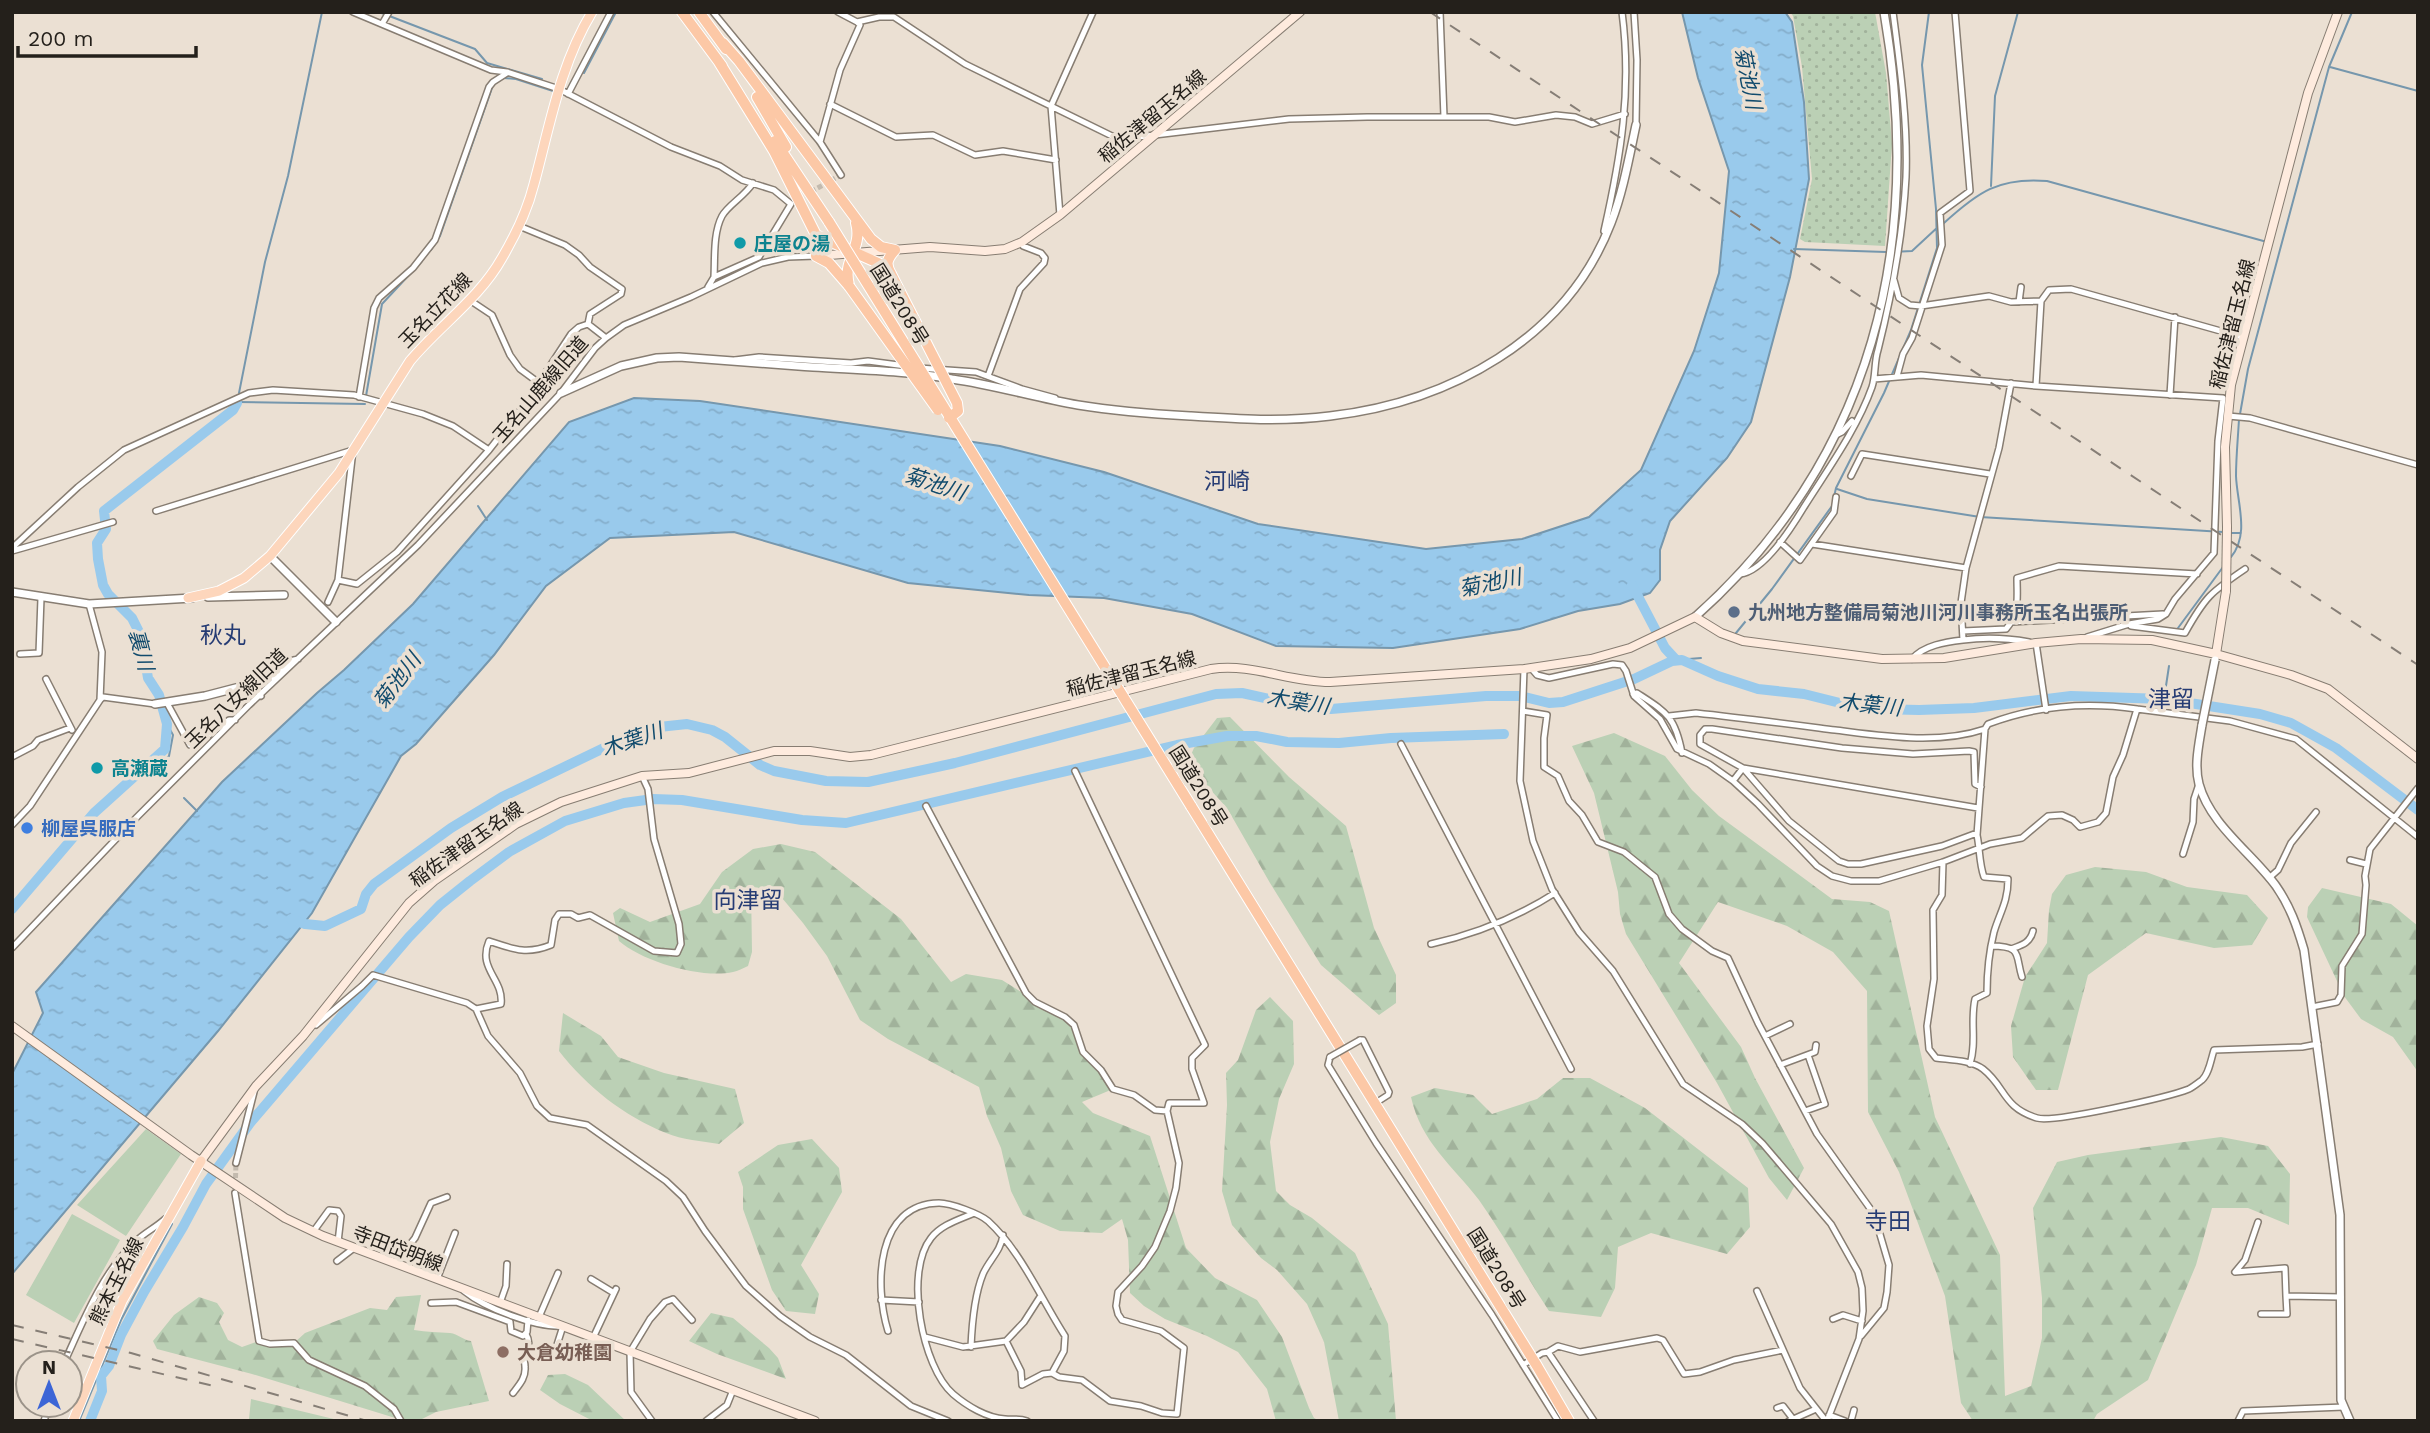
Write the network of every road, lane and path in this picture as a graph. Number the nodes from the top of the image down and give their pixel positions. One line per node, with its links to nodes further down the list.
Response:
1 (353, 12): 21 (street)
2 (389, 12): 21 (street)
3 (592, 12): 25 (main road, 玉名立花線)
4 (611, 12): 26 (street)
5 (682, 12): 23 (highway, 国道208号)
6 (699, 12): 22 (highway, 国道208号)
7 (713, 12): 33 (street)
8 (838, 12): 20 (street)
9 (868, 12): 19 (street)
10 (1093, 12): 28 (street)
11 (1300, 12): 32 (main road, 稲佐津留玉名線)
12 (1440, 12): 30 (street)
13 (1622, 12): 29 (street)
14 (1634, 12): 31 (street)
15 (1884, 12): 76 (street)
16 (1893, 12): 49 (street)
17 (1955, 12): 56 (street)
18 (2338, 12): 59 (main road, 稲佐津留玉名線)
19 (866, 19): 20 (street); 28 (street)
20 (857, 22): 27 (street)
21 (382, 24): 24 (street)
22 (723, 43): 37 (highway, 国道208号); 39 (highway)
23 (719, 62): 37 (highway, 国道208号); 41 (highway)
24 (507, 72): 25 (street); 70 (street)
25 (559, 89): 26 (street); 40 (main road, 玉名立花線)
26 (568, 94): 36 (street)
27 (830, 104): 33 (street); 34 (street)
28 (1051, 106): 32 (street); 34 (street)
29 (1625, 114): 30 (street); 42 (street)
30 (1444, 117): 32 (street)
31 (1636, 125): 42 (street)
32 (1155, 134): 38 (main road, 稲佐津留玉名線)
33 (820, 142): 35 (street)
34 (1056, 160): 38 (street)
35 (841, 175)
36 (753, 183): 48 (street); 48 (street)
37 (809, 191): 75 (highway, 国道208号, bridge)
38 (1060, 215): 43 (main road, 稲佐津留玉名線)
39 (854, 217): 44 (highway); 45 (highway)
40 (517, 225): 53 (main road, 玉名立花線); 58 (street)
41 (816, 234): 45 (highway); 46 (highway)
42 (1602, 241): 71 (street)
43 (1022, 243): 44 (main road, 稲佐津留玉名線); 62 (street)
44 (895, 250): 45 (main road, 稲佐津留玉名線); 47 (highway)
45 (853, 253): 46 (main road, 稲佐津留玉名線); 47 (highway); 50 (highway)
46 (816, 256): 50 (highway); 51 (street, 玉名山鹿線旧道)
47 (889, 271): 75 (highway, bridge)
48 (714, 277): 51 (street)
49 (1894, 278): 56 (street); 64 (street)
50 (849, 286): 77 (highway, bridge)
51 (708, 287): 60 (street, 玉名山鹿線旧道)
52 (2021, 287): 55 (street)
53 (471, 301): 65 (street); 72 (main road, 玉名立花線)
54 (2041, 301): 55 (street); 57 (street); 67 (street)
55 (2019, 302): 56 (street)
56 (1921, 306): 63 (street)
57 (2175, 317): 59 (street); 69 (street)
58 (588, 324): 60 (street); 65 (street)
59 (2242, 337): 74 (main road, 稲佐津留玉名線)
60 (606, 338): 68 (street, 玉名山鹿線旧道)
61 (732, 362): 62 (street); 68 (street); 71 (street)
62 (988, 376): 71 (street)
63 (1895, 377): 64 (street); 66 (street)
64 (1874, 379): 73 (street)
65 (539, 383): 79 (street)
66 (2011, 383): 67 (street); 81 (street)
67 (2036, 386): 69 (street)
68 (561, 393): 103 (street, 玉名山鹿線旧道)
69 (2170, 395): 74 (street)
70 (359, 397): 72 (street); 88 (street)
71 (1060, 402)
72 (387, 404): 78 (main road, 玉名立花線); 79 (street)
73 (1863, 409): 76 (street); 86 (street)
74 (2228, 415): 80 (street); 92 (street); 111 (main road, 稲佐津留玉名線, bridge)
75 (949, 418): 77 (highway, 国道208号, bridge)
76 (1836, 435): 93 (street)
77 (968, 449): 175 (highway, 国道208号, bridge)
78 (353, 450): 84 (street); 89 (main road, 玉名立花線); 94 (street)
79 (489, 450): 94 (street)
80 (2418, 465)
81 (1990, 474): 82 (street); 90 (street)
82 (1851, 475)
83 (1836, 497): 87 (street)
84 (156, 511)
85 (113, 522): 88 (street)
86 (1780, 542): 87 (street); 93 (street)
87 (1812, 544): 90 (street)
88 (12, 550)
89 (270, 556): 98 (main road, 玉名立花線); 103 (street)
90 (1966, 568): 106 (street)
91 (2245, 569): 105 (street)
92 (2197, 574): 101 (street); 104 (street)
93 (1740, 575): 102 (street)
94 (338, 580): 99 (street)
95 (12, 592): 97 (street)
96 (284, 595): 98 (street)
97 (41, 597): 100 (street); 110 (street)
98 (188, 598): 100 (street)
99 (328, 602)
100 (89, 604): 119 (street)
101 (2166, 614): 104 (street); 105 (street)
102 (1695, 617): 113 (main road); 114 (main road, 稲佐津留玉名線)
103 (336, 622): 112 (street, 玉名八女線旧道)
104 (2011, 622): 106 (street)
105 (2125, 626): 107 (street)
106 (1964, 631): 108 (street)
107 (2081, 639): 109 (main road); 111 (main road)
108 (1963, 640): 109 (street); 113 (street)
109 (2036, 646): 113 (main road); 122 (street)
110 (20, 654)
111 (2216, 657): 133 (main road); 138 (street, bridge)
112 (301, 658): 116 (street); 118 (street, 玉名八女線旧道)
113 (1911, 660)
114 (1527, 668): 117 (street); 124 (street); 136 (main road, 稲佐津留玉名線)
115 (46, 679): 127 (street)
116 (255, 683): 118 (street); 120 (street)
117 (1632, 693): 125 (street); 131 (street)
118 (261, 696): 126 (street, 玉名八女線旧道)
119 (100, 699): 121 (street); 129 (street)
120 (167, 703): 121 (street); 126 (street)
121 (155, 704)
122 (2046, 708): 123 (street); 128 (street)
123 (2137, 709): 144 (street); 148 (street)
124 (1523, 711): 154 (street); 167 (street)
125 (1669, 716): 128 (street); 131 (street)
126 (235, 720): 159 (street, 玉名八女線旧道)
127 (70, 728): 129 (street); 132 (street)
128 (1984, 729): 139 (street)
129 (78, 734): 145 (street)
130 (1401, 744): 155 (street)
131 (1682, 753): 137 (street)
132 (12, 757)
133 (2418, 759)
134 (1743, 768): 137 (street); 139 (street); 142 (street); 146 (street)
135 (1075, 771): 176 (street)
136 (642, 776): 163 (street); 166 (main road, 稲佐津留玉名線)
137 (1733, 781): 151 (street)
138 (2199, 784): 149 (street); 153 (street)
139 (1981, 787): 142 (street)
140 (2418, 788): 144 (street)
141 (926, 806): 176 (street)
142 (1978, 808): 146 (street)
143 (2316, 812): 153 (street)
144 (2393, 818): 147 (street); 152 (street)
145 (12, 825)
146 (1977, 833): 148 (street)
147 (2418, 837)
148 (1980, 847): 151 (street); 158 (street)
149 (2183, 854)
150 (2350, 860): 152 (street)
151 (1943, 862): 171 (street)
152 (2366, 864): 162 (street)
153 (2269, 878): 162 (street)
154 (1555, 892): 155 (street); 211 (street)
155 (1495, 925): 157 (street); 173 (street)
156 (2033, 931): 160 (street)
157 (1431, 944)
158 (1991, 946): 160 (street); 171 (street)
159 (12, 948)
160 (2011, 949): 161 (street)
161 (2022, 977)
162 (2312, 1007): 168 (street)
163 (476, 1009): 166 (street); 244 (street)
164 (1790, 1024): 167 (street)
165 (12, 1026): 178 (main road, 寺田岱明線)
166 (303, 1036): 174 (main road, 稲佐津留玉名線)
167 (1765, 1036): 172 (street)
168 (2318, 1044): 171 (street); 200 (street)
169 (1815, 1045): 170 (street)
170 (1808, 1055): 172 (street); 177 (street)
171 (1970, 1064)
172 (1780, 1065): 177 (street)
173 (1571, 1069)
174 (256, 1086): 178 (main road, 稲佐津留玉名線); 179 (street)
175 (1374, 1104): 226 (highway, 国道208号); 227 (street, bridge)
176 (1167, 1111): 236 (street)
177 (1805, 1111): 218 (street)
178 (201, 1161): 183 (main road, 熊本玉名線); 185 (main road, 寺田岱明線)
179 (236, 1163)
180 (235, 1193): 240 (street)
181 (447, 1197): 191 (street)
182 (972, 1214): 187 (street); 201 (street); 202 (street)
183 (170, 1215): 222 (street); 239 (main road, 熊本玉名線)
184 (2259, 1222): 198 (street)
185 (313, 1231): 188 (main road, 寺田岱明線); 188 (street)
186 (455, 1233): 194 (street)
187 (1003, 1235): 199 (street); 220 (street)
188 (338, 1242): 189 (main road, 寺田岱明線)
189 (354, 1248): 190 (street); 191 (main road, 寺田岱明線)
190 (337, 1261)
191 (395, 1264): 194 (main road, 寺田岱明線)
192 (507, 1264): 204 (street)
193 (558, 1273): 207 (street)
194 (436, 1279): 196 (main road, 寺田岱明線)
195 (591, 1279): 217 (street)
196 (458, 1287): 204 (main road, 寺田岱明線); 206 (street)
197 (1757, 1291): 223 (street)
198 (2286, 1296): 200 (street); 205 (street)
199 (1040, 1297): 219 (street); 228 (street)
200 (2341, 1297): 232 (street)
201 (881, 1300): 202 (street); 214 (street)
202 (919, 1302): 216 (street)
203 (431, 1303): 212 (street)
204 (500, 1303): 207 (main road, 寺田岱明線)
205 (2261, 1314)
206 (516, 1316): 209 (street); 212 (street)
207 (539, 1317): 213 (main road, 寺田岱明線)
208 (1833, 1319): 211 (street)
209 (528, 1320): 213 (street); 215 (street)
210 (692, 1320): 224 (street)
211 (1862, 1321): 218 (street)
212 (509, 1322): 215 (street)
213 (563, 1326): 217 (main road, 寺田岱明線); 221 (street)
214 (888, 1331)
215 (526, 1334): 230 (street)
216 (925, 1337): 220 (street); 245 (street)
217 (593, 1338): 224 (main road, 寺田岱明線)
218 (1859, 1339): 237 (street)
219 (1006, 1341): 220 (street); 228 (street)
220 (971, 1347)
221 (556, 1348)
222 (71, 1349)
223 (1783, 1350): 225 (street); 234 (street)
224 (630, 1352): 229 (main road, 寺田岱明線); 241 (street)
225 (1548, 1352): 226 (street); 249 (street)
226 (1533, 1359): 227 (street); 231 (highway, 国道208号)
227 (1523, 1365): 246 (street)
228 (1052, 1373): 236 (street)
229 (733, 1390): 242 (street); 243 (main road, 寺田岱明線)
230 (513, 1393)
231 (1558, 1400): 247 (highway, 国道208号); 248 (highway, 国道208号)
232 (2344, 1407): 252 (street); 253 (street)
233 (1777, 1408): 238 (street)
234 (1815, 1409): 237 (street); 238 (street)
235 (1854, 1410): 251 (street)
236 (1162, 1417)
237 (1827, 1419): 250 (street)
238 (1791, 1420)
239 (73, 1421)
240 (401, 1421)
241 (652, 1421)
242 (706, 1421)
243 (815, 1421)
244 (948, 1421)
245 (1027, 1421)
246 (1558, 1421)
247 (1569, 1421)
248 (1577, 1421)
249 (1594, 1421)
250 (1845, 1421)
251 (1852, 1421)
252 (2238, 1421)
253 (2350, 1421)

